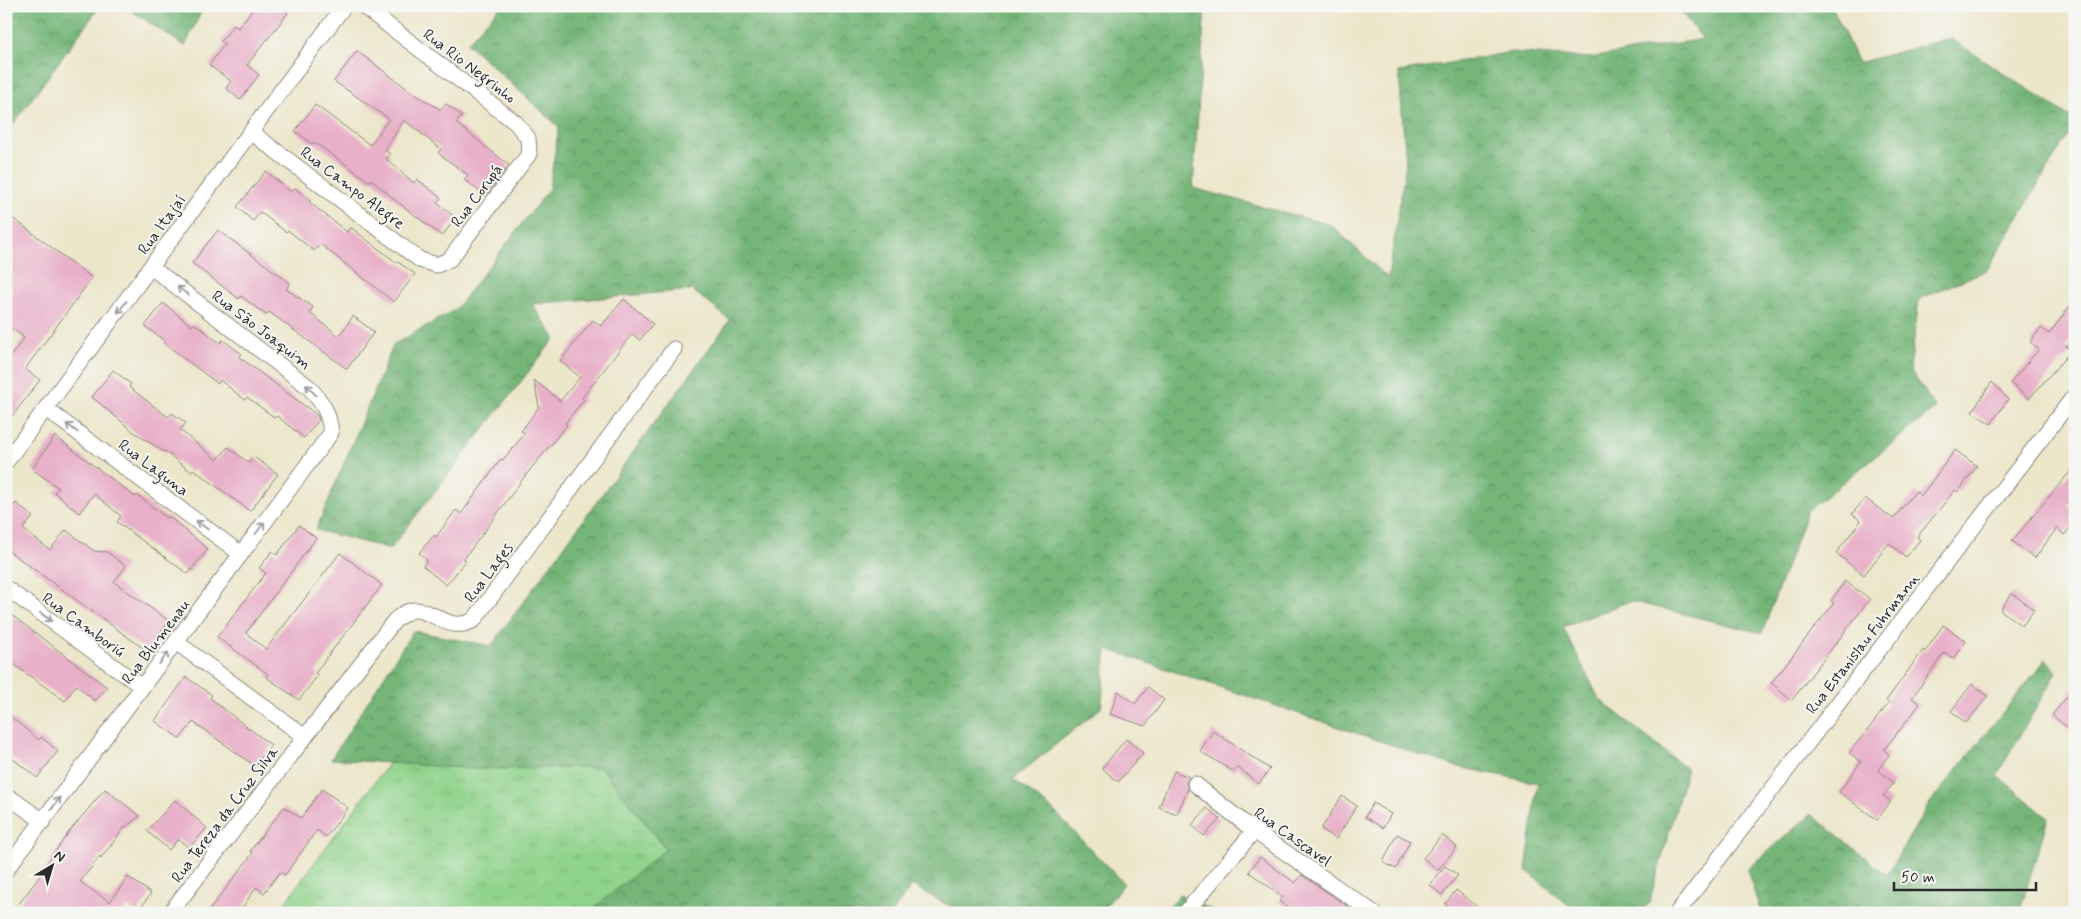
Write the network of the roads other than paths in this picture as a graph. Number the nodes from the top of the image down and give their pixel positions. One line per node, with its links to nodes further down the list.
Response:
1 (344, 6): 3 (street, Rua Itajaí)
2 (363, 6): 4 (street, Rua Rio Negrinho)
3 (251, 132): 5 (street, Rua Campo Alegre); 6 (street, Rua Itajaí)
4 (528, 138): 5 (street, Rua Corupá)
5 (436, 265)
6 (151, 268): 9 (street, Rua Itajaí, one-way to 9); 10 (street, Rua São Joaquim, one-way to 6)
7 (674, 349): 16 (street, Rua Lages)
8 (2075, 395): 25 (street, Rua Estanislau Fuhrmann)
9 (46, 408): 11 (street, Rua Itajaí); 12 (street, Rua Laguna, one-way to 9)
10 (331, 433): 12 (street, Rua Blumenau, one-way to 10)
11 (6, 462)
12 (241, 554): 14 (street, Rua Blumenau)
13 (6, 588): 15 (street, Rua Camboriú, one-way to 15)
14 (176, 642): 15 (street, Rua Blumenau, one-way to 14); 16 (street)
15 (142, 687): 19 (street, Rua Blumenau, one-way to 15)
16 (305, 736): 22 (street, Rua Tereza da Cruz Silva)
17 (1194, 784): 20 (street, Rua Cascavel)
18 (6, 795): 19 (street)
19 (43, 821): 21 (street, Rua Blumenau)
20 (1254, 831): 23 (street); 24 (street, Rua Cascavel)
21 (6, 870)
22 (170, 913)
23 (1185, 913)
24 (1374, 913)
25 (1677, 913)

